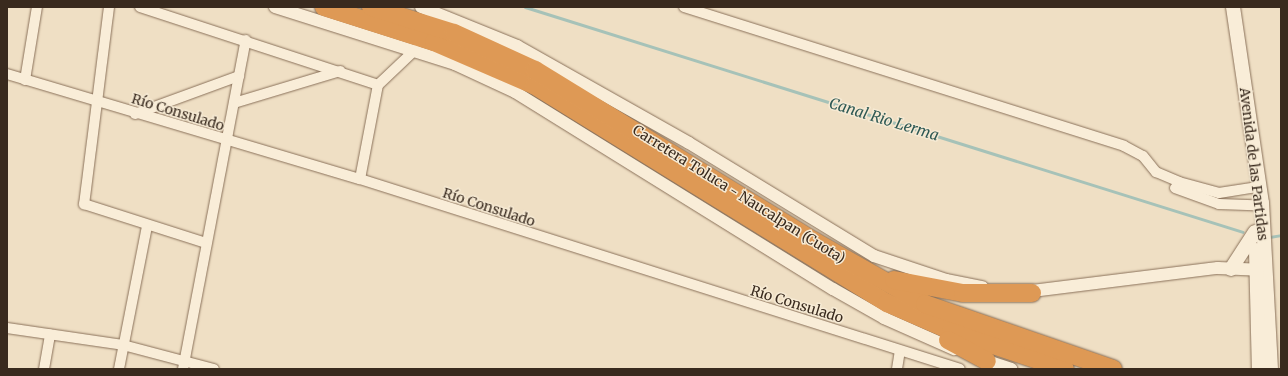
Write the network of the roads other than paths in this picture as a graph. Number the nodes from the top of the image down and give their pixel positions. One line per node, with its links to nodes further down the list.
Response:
1 (37, 7): 16 (street)
2 (109, 7): 18 (street)
3 (140, 7): 11 (street)
4 (275, 7): 12 (street)
5 (324, 7): 32 (highway, Carretera Toluca - Naucalpan (Cuota))
6 (371, 7): 31 (highway, Carretera Toluca - Naucalpan (Cuota))
7 (421, 7): 33 (street)
8 (684, 7): 24 (street)
9 (1228, 7): 23 (main road, Avenida de las Partidas)
10 (1233, 7): 30 (main road, Avenida de las Partidas)
11 (246, 40): 13 (street); 15 (street)
12 (415, 50): 17 (street); 38 (street)
13 (340, 71): 17 (street); 19 (street)
14 (7, 74): 16 (street, Río Consulado)
15 (239, 76): 19 (street); 20 (street)
16 (25, 80): 18 (street, Río Consulado)
17 (378, 85): 22 (street)
18 (98, 103): 20 (street, Río Consulado); 26 (street)
19 (234, 103): 21 (street)
20 (135, 114): 21 (street, Río Consulado)
21 (227, 142): 22 (street, Río Consulado); 28 (street)
22 (360, 179): 37 (street, Río Consulado)
23 (1252, 188): 24 (street); 25 (main road, Avenida de las Partidas)
24 (1214, 197): 25 (street)
25 (1254, 205): 27 (main road, Avenida de las Partidas)
26 (147, 226): 28 (street); 36 (street)
27 (1255, 232): 29 (main road); 30 (main road, Avenida de las Partidas)
28 (206, 243): 39 (street)
29 (1230, 268): 30 (street); 33 (street)
30 (1261, 269): 48 (main road, Avenida de las Partidas); 49 (main road, Avenida de las Partidas)
31 (869, 273): 33 (highway); 47 (highway, Carretera Toluca - Naucalpan (Cuota))
32 (844, 278): 38 (highway); 46 (highway, Carretera Toluca - Naucalpan (Cuota))
33 (1032, 293)
34 (7, 328): 35 (street)
35 (50, 335): 36 (street); 40 (street)
36 (123, 345): 39 (street); 41 (street)
37 (900, 351): 43 (street); 44 (street, Río Consulado)
38 (987, 361): 45 (street)
39 (183, 365): 42 (street)
40 (44, 369)
41 (119, 369)
42 (214, 369)
43 (897, 369)
44 (960, 369)
45 (1011, 369)
46 (1065, 369)
47 (1112, 369)
48 (1259, 369)
49 (1271, 369)

